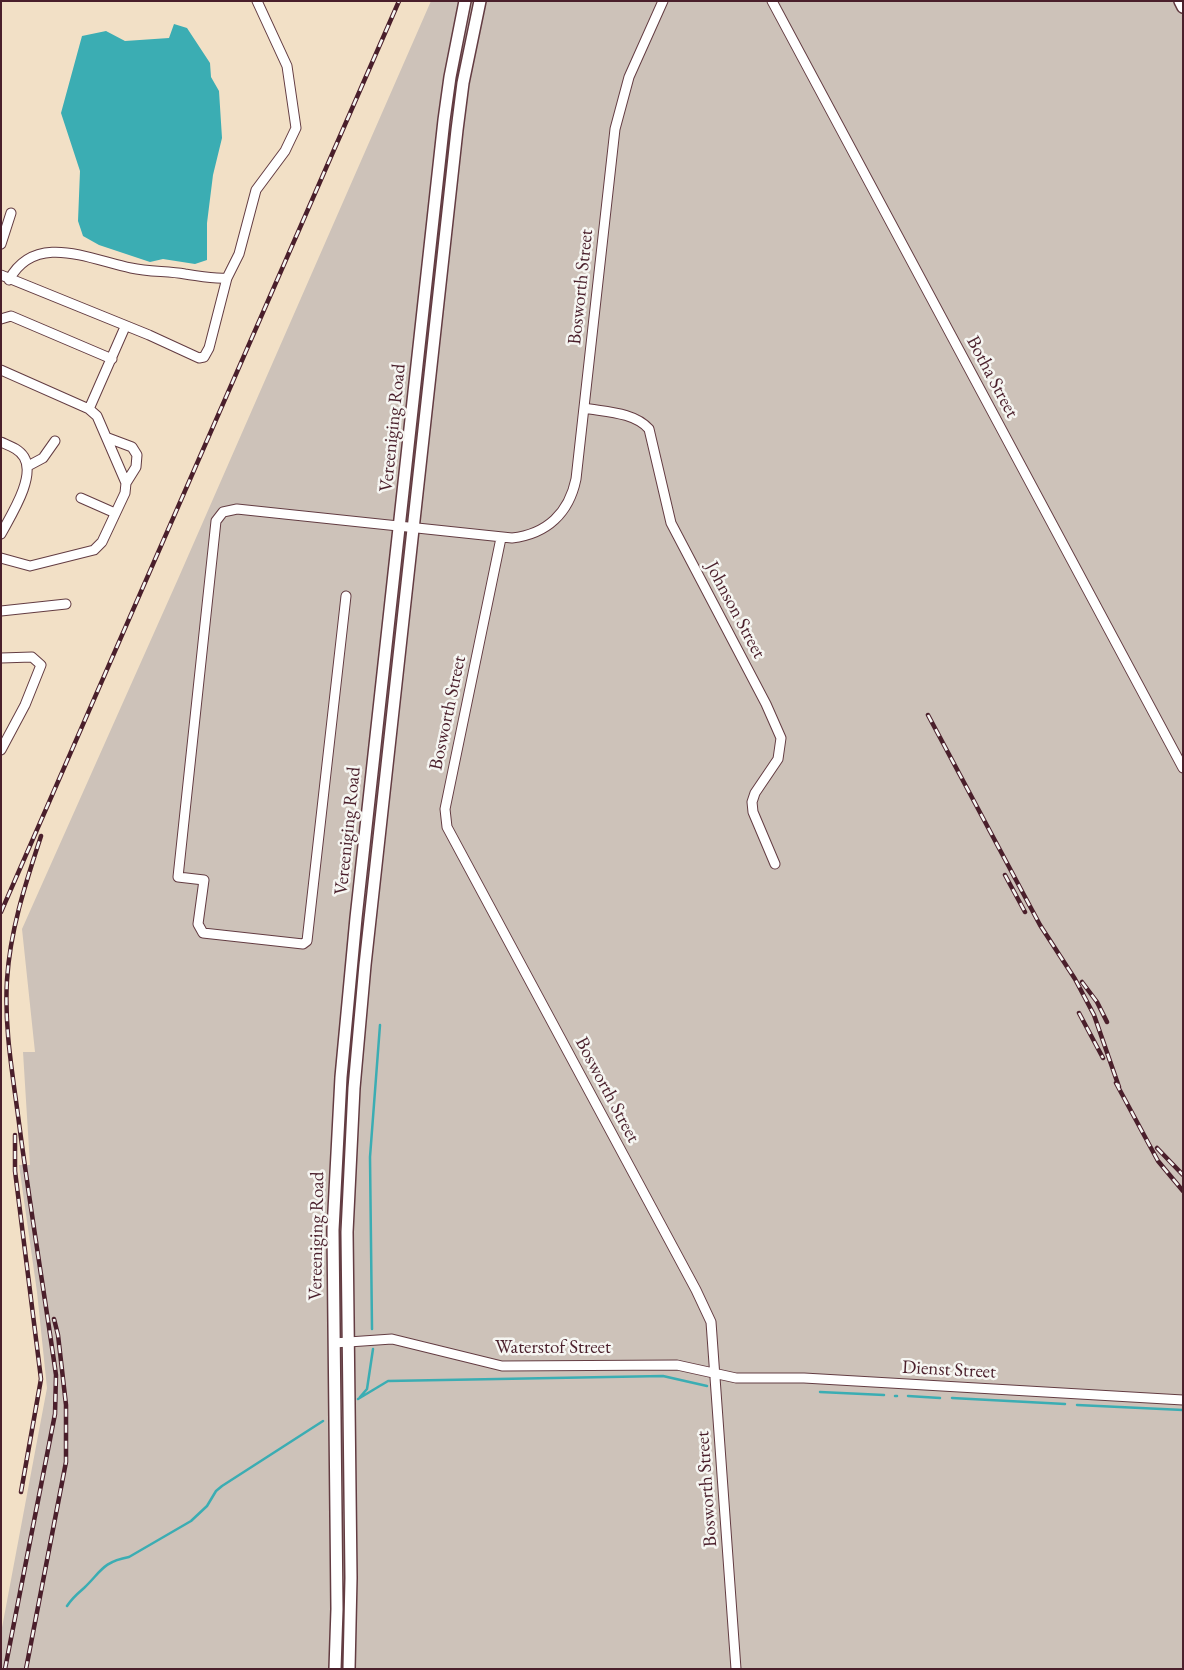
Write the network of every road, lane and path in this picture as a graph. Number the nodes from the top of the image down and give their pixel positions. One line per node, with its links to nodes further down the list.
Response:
1 (257, 1): 11 (street)
2 (465, 1): 25 (main road, Vereeniging Road)
3 (480, 1): 26 (main road, Vereeniging Road)
4 (663, 1): 16 (street, Bosworth Street)
5 (772, 1): 35 (street, Botha Street)
6 (1180, 1): 7 (main road)
7 (1183, 7)
8 (11, 213): 9 (street)
9 (1, 244)
10 (5, 277): 11 (street); 13 (street)
11 (227, 278): 13 (street)
12 (1, 319): 14 (street)
13 (126, 327): 14 (street)
14 (112, 360): 17 (street)
15 (1, 370): 17 (street)
16 (584, 408): 28 (street, Bosworth Street); 36 (street, Johnson Street)
17 (89, 409): 18 (street)
18 (108, 438): 22 (street); 22 (street)
19 (55, 441): 21 (street)
20 (1, 442): 21 (street)
21 (28, 466): 27 (street)
22 (126, 483): 24 (street)
23 (81, 498): 24 (street)
24 (115, 513): 29 (street)
25 (399, 527): 26 (street, Bosworth Street); 30 (street, Bosworth Street); 38 (main road, Vereeniging Road)
26 (414, 529): 28 (street, Bosworth Street); 37 (main road, Vereeniging Road)
27 (1, 534)
28 (500, 538): 39 (street, Bosworth Street)
29 (1, 558)
30 (346, 596)
31 (66, 604): 32 (street)
32 (1, 611)
33 (1, 658): 34 (street)
34 (1, 750)
35 (1183, 768)
36 (776, 864)
37 (349, 1341): 38 (street, Waterstof Street); 39 (street, Waterstof Street); 42 (main road, Vereeniging Road)
38 (334, 1343): 41 (main road, Vereeniging Road)
39 (714, 1374): 40 (street, Dienst Street); 43 (street, Bosworth Street)
40 (1183, 1400)
41 (335, 1669)
42 (349, 1669)
43 (736, 1669)

